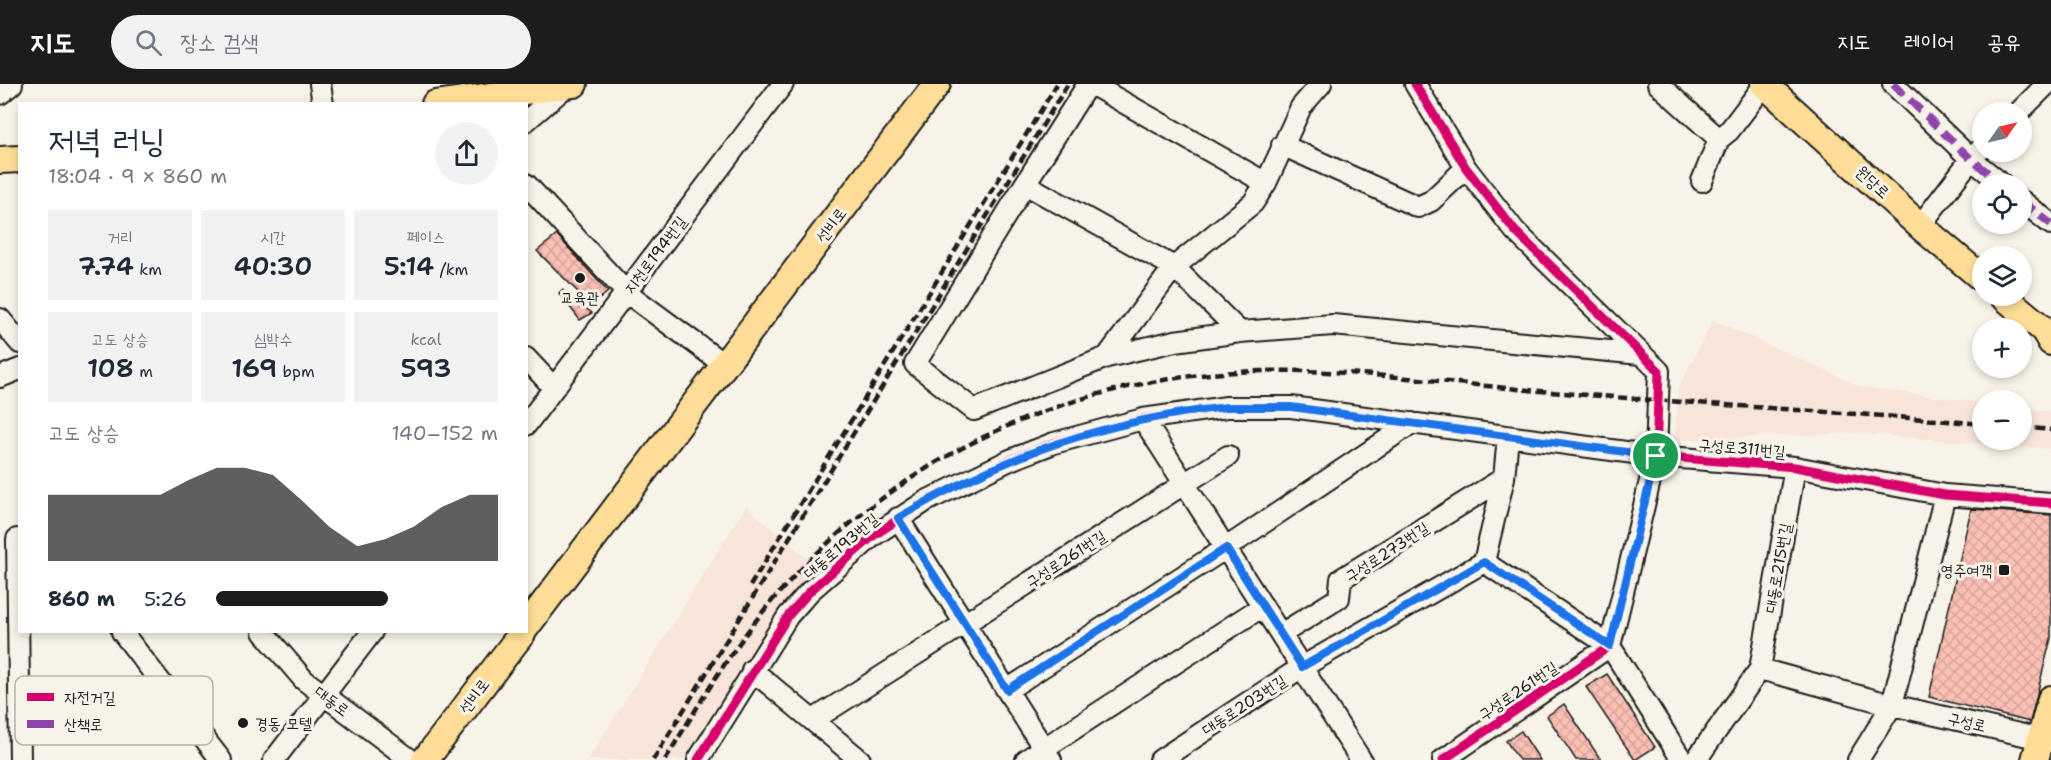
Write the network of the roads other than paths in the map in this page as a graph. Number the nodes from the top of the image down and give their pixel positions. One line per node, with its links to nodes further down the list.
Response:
1 (12, 84): 13 (street)
2 (320, 84): 15 (street)
3 (783, 84): 36 (street, 지천로194번길)
4 (937, 84): 45 (main road, 선비로)
5 (1090, 84): 28 (street); 29 (street)
6 (1321, 84): 19 (street)
7 (1415, 84): 25 (street)
8 (1658, 84): 18 (street)
9 (1765, 84): 18 (street); 33 (main road, 원당로)
10 (1893, 84): 20 (street)
11 (2047, 84): 16 (street)
12 (557, 85): 14 (main road); 17 (street)
13 (0, 94)
14 (448, 96)
15 (323, 102)
16 (2029, 102)
17 (528, 119)
18 (1719, 139): 27 (street)
19 (1282, 145): 25 (street); 28 (street)
20 (1972, 149)
21 (18, 159): 23 (main road)
22 (1972, 159): 33 (street)
23 (0, 160)
24 (1984, 162): 26 (street)
25 (1466, 168): 42 (street)
26 (1994, 174)
27 (1702, 181)
28 (1266, 183): 34 (street)
29 (1025, 184): 34 (street); 43 (street)
30 (528, 186): 36 (street)
31 (2032, 209): 32 (street)
32 (2051, 224)
33 (1920, 226): 35 (main road, 원당로)
34 (1174, 267): 39 (street); 43 (street)
35 (1972, 270)
36 (626, 292): 45 (street); 48 (street, 지천로194번길)
37 (2015, 306): 40 (main road)
38 (0, 319): 41 (street)
39 (1240, 332): 42 (street); 43 (street)
40 (2049, 334)
41 (18, 341)
42 (1641, 354): 54 (street)
43 (1107, 357)
44 (528, 360): 48 (street)
45 (726, 366): 65 (main road, 선비로)
46 (18, 370): 47 (street)
47 (0, 377)
48 (554, 388): 50 (street, 지천로194번길)
49 (1143, 419): 51 (street, 구성로311번길); 57 (street); 60 (street, 대동로193번길)
50 (528, 422)
51 (1412, 423): 52 (street, 구성로311번길); 62 (street)
52 (1508, 437): 54 (street, 구성로311번길); 56 (street)
53 (1228, 456): 57 (street, 구성로261번길)
54 (1656, 456): 55 (street, 구성로311번길); 72 (street)
55 (1795, 467): 58 (street, 구성로311번길); 74 (street, 대동로215번길)
56 (1504, 478): 63 (street); 71 (street, 구성로273번길)
57 (1185, 483): 62 (street); 66 (street, 구성로261번길)
58 (1945, 495): 59 (street, 구성로311번길); 81 (street)
59 (2051, 503)
60 (898, 518): 66 (street); 75 (street, 대동로193번길)
61 (12, 540): 76 (street)
62 (1226, 548): 64 (street); 78 (street)
63 (1484, 562): 72 (street); 73 (street, 대동로203번길)
64 (1263, 606): 71 (street); 86 (street)
65 (528, 624)
66 (965, 624): 78 (street); 82 (street, 구성로261번길)
67 (123, 633): 77 (street)
68 (263, 633): 79 (street, 대동로)
69 (371, 633): 79 (street)
70 (522, 633): 91 (main road, 선비로)
71 (1281, 634): 73 (street)
72 (1610, 646): 97 (street, 구성로261번길); 98 (street)
73 (1302, 667): 95 (street, 대동로203번길); 96 (street)
74 (1760, 669): 81 (street); 99 (street, 대동로215번길)
75 (752, 670): 82 (street); 92 (street, 대동로193번길)
76 (17, 676)
77 (156, 676)
78 (1007, 690): 86 (street)
79 (324, 695): 89 (street); 90 (street, 대동로)
80 (2051, 699): 85 (main road, 구성로)
81 (1892, 705): 85 (street, 구성로); 100 (street)
82 (813, 720): 93 (street)
83 (19, 745): 87 (street)
84 (210, 745): 88 (street)
85 (2038, 750)
86 (1048, 754): 94 (street)
87 (20, 760)
88 (222, 760)
89 (274, 760)
90 (411, 760)
91 (425, 760)
92 (698, 760)
93 (861, 760)
94 (1026, 760)
95 (1160, 760)
96 (1361, 760)
97 (1443, 760)
98 (1682, 760)
99 (1696, 760)
100 (1858, 760)

